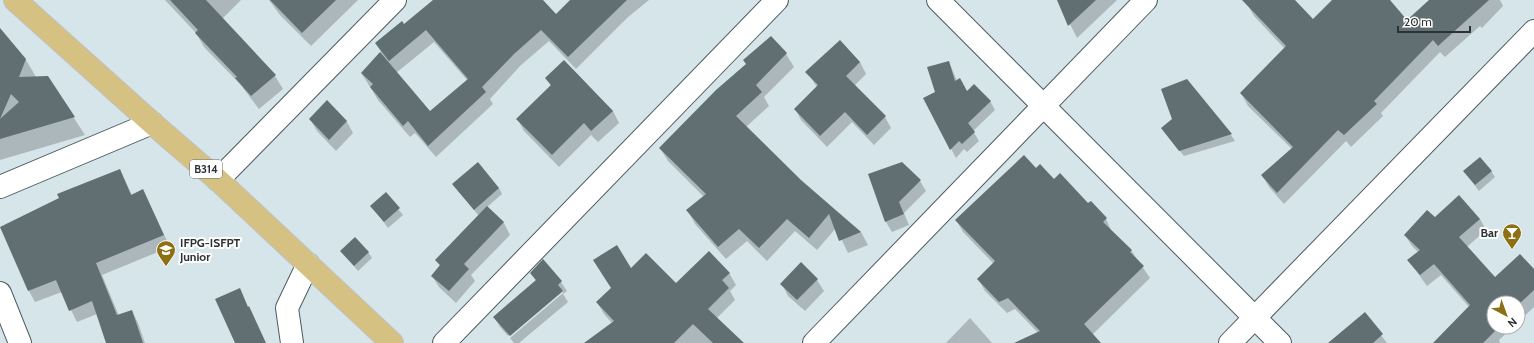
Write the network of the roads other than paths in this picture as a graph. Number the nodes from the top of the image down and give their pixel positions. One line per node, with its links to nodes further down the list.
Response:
1 (15, 0): 8 (main road, B314)
2 (395, 0): 9 (street)
3 (777, 0): 17 (street)
4 (938, 0): 7 (street)
5 (1146, 0): 7 (street)
6 (1534, 31): 13 (street)
7 (1043, 107): 13 (street); 18 (street)
8 (152, 123): 9 (main road, B314); 10 (street)
9 (218, 180): 11 (main road, B314)
10 (0, 187)
11 (308, 264): 15 (street); 16 (main road, B314)
12 (0, 293): 14 (street)
13 (1255, 318): 19 (street); 20 (street)
14 (20, 343)
15 (292, 343)
16 (392, 343)
17 (444, 343)
18 (814, 343)
19 (1230, 343)
20 (1280, 343)

